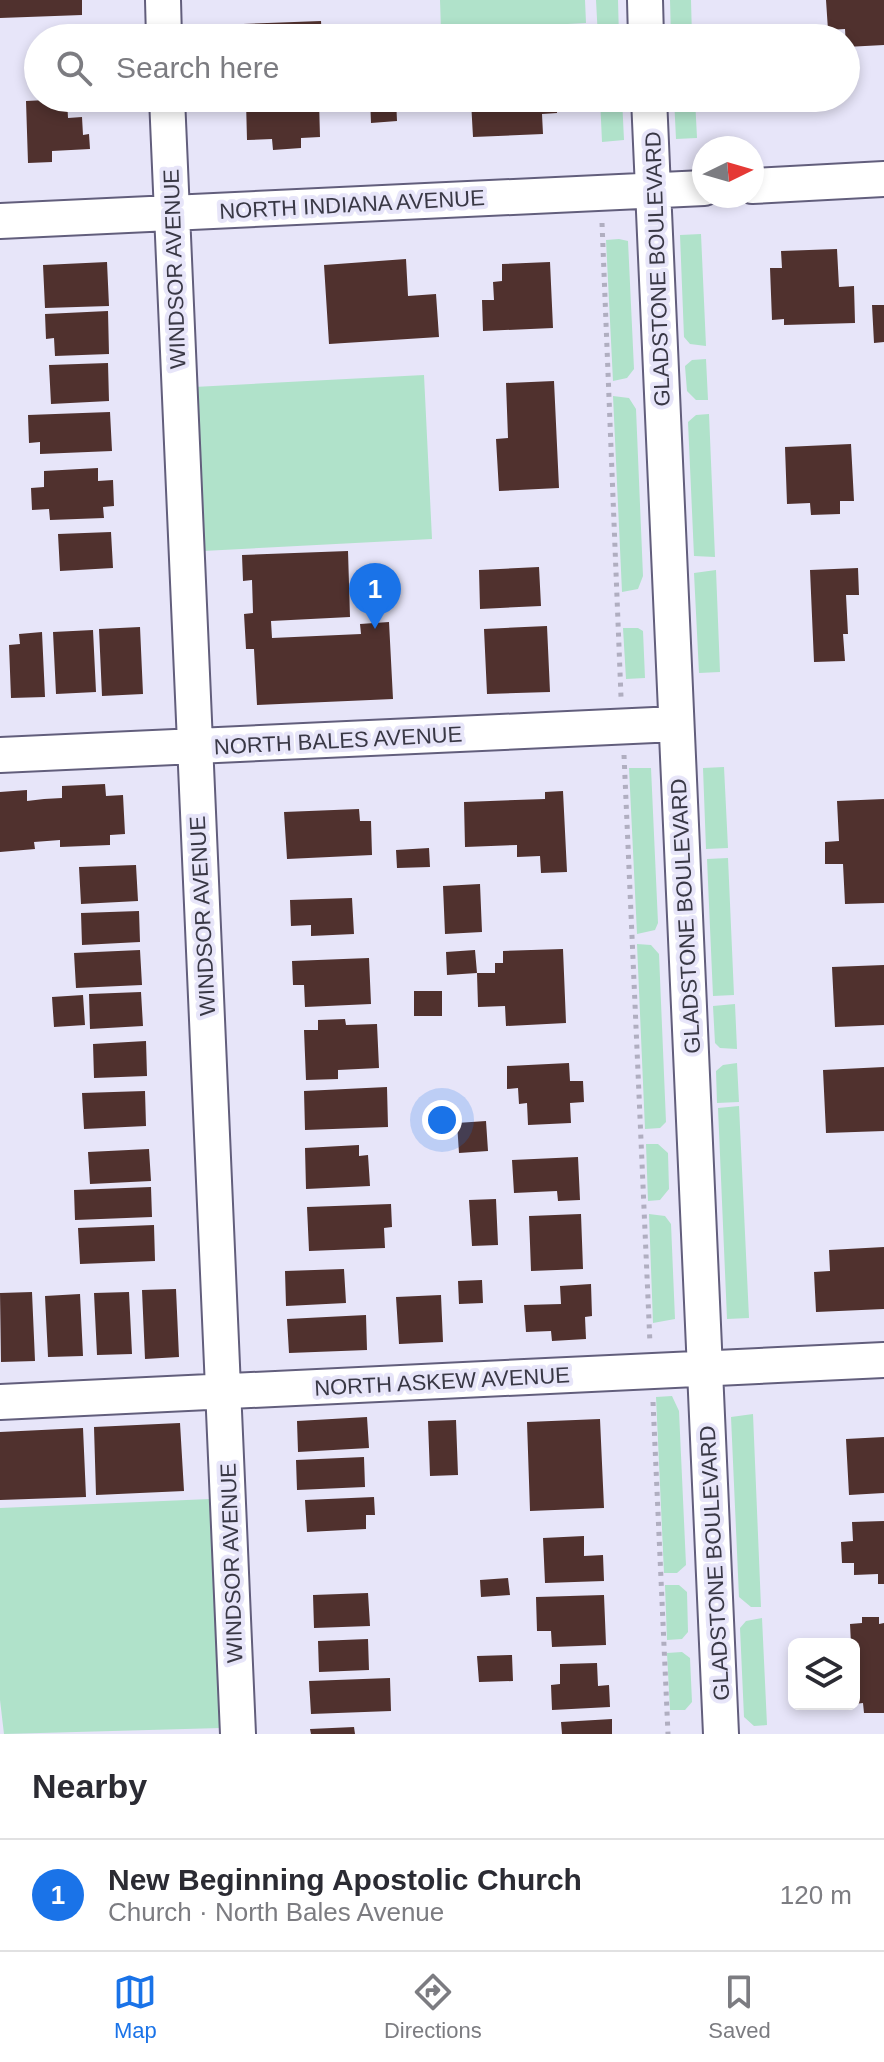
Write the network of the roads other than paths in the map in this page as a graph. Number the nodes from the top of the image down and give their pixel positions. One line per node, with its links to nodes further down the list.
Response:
1 (163, 0): 3 (street)
2 (645, 0): 4 (street)
3 (164, 24)
4 (646, 24)
5 (168, 112): 11 (street, WINDSOR AVENUE)
6 (650, 112): 10 (street, GLADSTONE BOULEVARD)
7 (884, 179): 8 (street)
8 (764, 185)
9 (692, 188): 10 (street, NORTH INDIANA AVENUE)
10 (654, 190): 11 (street, NORTH INDIANA AVENUE); 13 (street, GLADSTONE BOULEVARD)
11 (172, 213): 12 (street, NORTH INDIANA AVENUE); 14 (street, WINDSOR AVENUE)
12 (0, 221)
13 (676, 724): 14 (street, NORTH BALES AVENUE); 17 (street, GLADSTONE BOULEVARD)
14 (195, 747): 15 (street, NORTH BALES AVENUE); 18 (street, WINDSOR AVENUE)
15 (0, 755)
16 (884, 1360): 17 (street, NORTH ASKEW AVENUE)
17 (705, 1369): 18 (street, NORTH ASKEW AVENUE); 21 (street, GLADSTONE BOULEVARD)
18 (223, 1391): 19 (street, NORTH ASKEW AVENUE); 20 (street, WINDSOR AVENUE)
19 (0, 1402)
20 (238, 1734)
21 (721, 1734)

